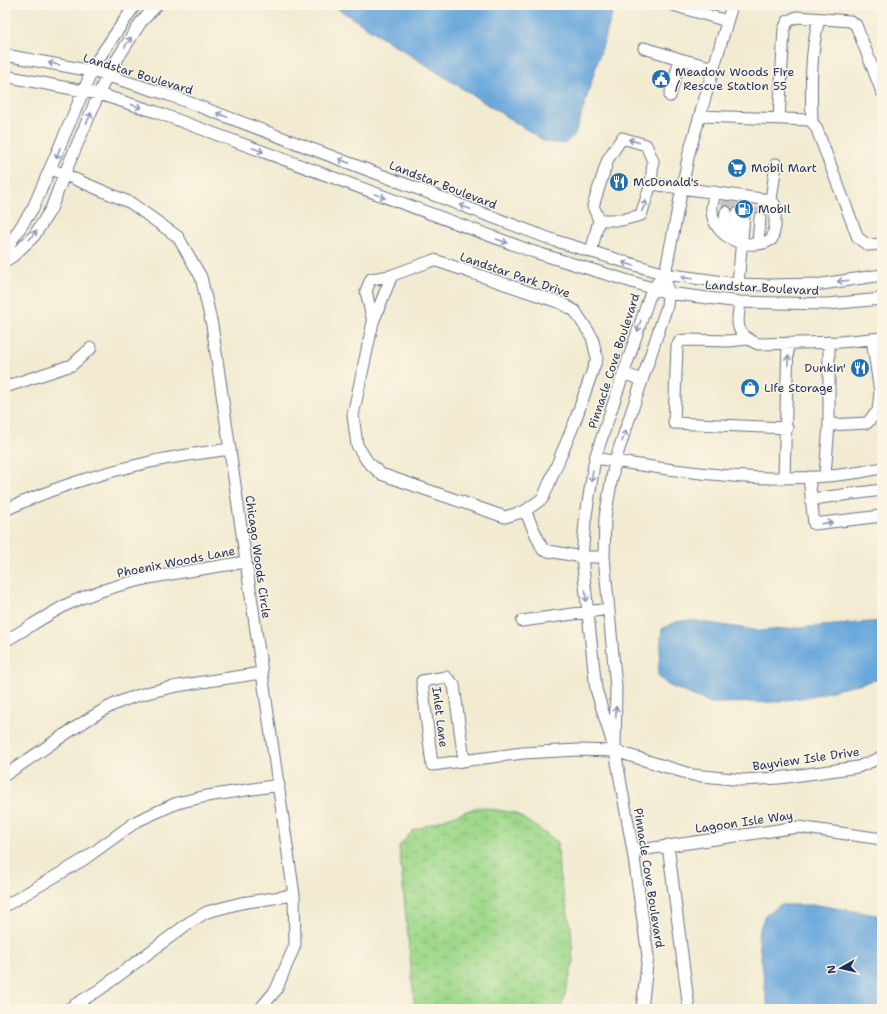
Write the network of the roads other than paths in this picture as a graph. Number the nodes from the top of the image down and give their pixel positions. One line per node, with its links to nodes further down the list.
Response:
1 (135, 5): 12 (street)
2 (157, 5): 13 (street, one-way to 2)
3 (673, 5): 5 (street)
4 (732, 5): 7 (street)
5 (698, 8): 7 (street)
6 (819, 19): 16 (street); 20 (street); 21 (street)
7 (727, 21): 11 (street)
8 (644, 48): 10 (street)
9 (5, 55): 12 (street, Landstar Boulevard, one-way to 9)
10 (680, 59): 11 (street); 18 (street)
11 (714, 68): 19 (street)
12 (92, 71): 13 (street, Landstar Boulevard); 15 (street)
13 (107, 75): 17 (street); 35 (street, Landstar Boulevard, one-way to 13)
14 (5, 76): 15 (street, Landstar Boulevard)
15 (83, 91): 17 (street, Landstar Boulevard); 23 (street, one-way to 23)
16 (882, 92)
17 (99, 94): 24 (street, one-way to 17); 41 (street, Landstar Boulevard, one-way to 41)
18 (670, 96)
19 (700, 116): 20 (street); 26 (street)
20 (779, 119): 21 (street)
21 (812, 122): 33 (street)
22 (776, 164): 28 (street)
23 (51, 169): 24 (street, Chicago Woods Circle); 34 (street)
24 (64, 175): 36 (street, one-way to 24); 56 (street, Chicago Woods Circle)
25 (651, 184): 26 (street); 30 (street, one-way to 25); 30 (street, one-way to 30)
26 (683, 188): 27 (street); 37 (street)
27 (715, 192): 28 (street); 31 (street)
28 (765, 202): 32 (street)
29 (760, 218): 32 (street)
30 (599, 220): 35 (street)
31 (732, 238): 31 (street); 32 (street); 40 (street)
32 (758, 244)
33 (882, 244)
34 (5, 250)
35 (591, 252): 37 (street, Landstar Boulevard, one-way to 35)
36 (5, 261)
37 (665, 274): 40 (street, Landstar Boulevard, one-way to 37); 41 (street, Pinnacle Cove Boulevard); 42 (street, Pinnacle Cove Boulevard)
38 (392, 275): 45 (street, Landstar Park Drive); 45 (street, Landstar Park Drive); 66 (street, Landstar Park Drive)
39 (882, 275): 40 (street, Landstar Boulevard, one-way to 40)
40 (738, 284)
41 (652, 289): 42 (street, Landstar Boulevard); 51 (street, Pinnacle Cove Boulevard, one-way to 51)
42 (668, 294): 44 (street, Landstar Boulevard); 52 (street, Pinnacle Cove Boulevard)
43 (882, 299): 44 (street, Landstar Boulevard)
44 (740, 302): 47 (street)
45 (373, 322): 66 (street, Landstar Park Drive)
46 (877, 338): 48 (street); 54 (street)
47 (747, 339): 49 (street); 55 (street)
48 (829, 342): 49 (street); 54 (street)
49 (788, 343): 55 (street, one-way to 49)
50 (91, 348): 53 (street)
51 (623, 374): 52 (street); 57 (street, Pinnacle Cove Boulevard)
52 (642, 380): 58 (street, Pinnacle Cove Boulevard, one-way to 52)
53 (5, 387)
54 (828, 425): 60 (street)
55 (787, 428): 61 (street)
56 (230, 449): 65 (street); 70 (street, Chicago Woods Circle)
57 (595, 458): 58 (street); 68 (street, Pinnacle Cove Boulevard, one-way to 68)
58 (615, 461): 61 (street); 69 (street, Pinnacle Cove Boulevard)
59 (882, 468): 60 (street)
60 (825, 475): 62 (street)
61 (784, 477): 62 (street)
62 (809, 477): 64 (street)
63 (882, 490): 64 (street)
64 (812, 499): 67 (street, one-way to 67)
65 (5, 510)
66 (525, 511): 68 (street)
67 (882, 516)
68 (582, 557): 69 (street); 72 (street, Pinnacle Cove Boulevard, one-way to 72)
69 (604, 557): 71 (street, Pinnacle Cove Boulevard)
70 (245, 562): 74 (street, Phoenix Woods Lane); 75 (street, Chicago Woods Circle)
71 (609, 610): 72 (street); 76 (street, Pinnacle Cove Boulevard, one-way to 71)
72 (588, 612): 73 (street); 76 (street, Pinnacle Cove Boulevard)
73 (522, 621)
74 (5, 641)
75 (261, 673): 79 (street); 80 (street, Chicago Woods Circle)
76 (615, 751): 77 (street, Bayview Isle Drive); 78 (street, Inlet Lane); 83 (street, Pinnacle Cove Boulevard)
77 (882, 757)
78 (464, 761): 78 (street, Inlet Lane)
79 (5, 775)
80 (279, 785): 84 (street, Chicago Woods Circle); 85 (street)
81 (882, 839): 82 (street, Lagoon Isle Way)
82 (668, 845): 83 (street, Lagoon Isle Way); 89 (street, Pinnacle Cove Boulevard)
83 (633, 851): 88 (street, Pinnacle Cove Boulevard)
84 (294, 895): 86 (street); 87 (street, Chicago Woods Circle)
85 (5, 906)
86 (68, 1009)
87 (260, 1009)
88 (642, 1009)
89 (689, 1009)

